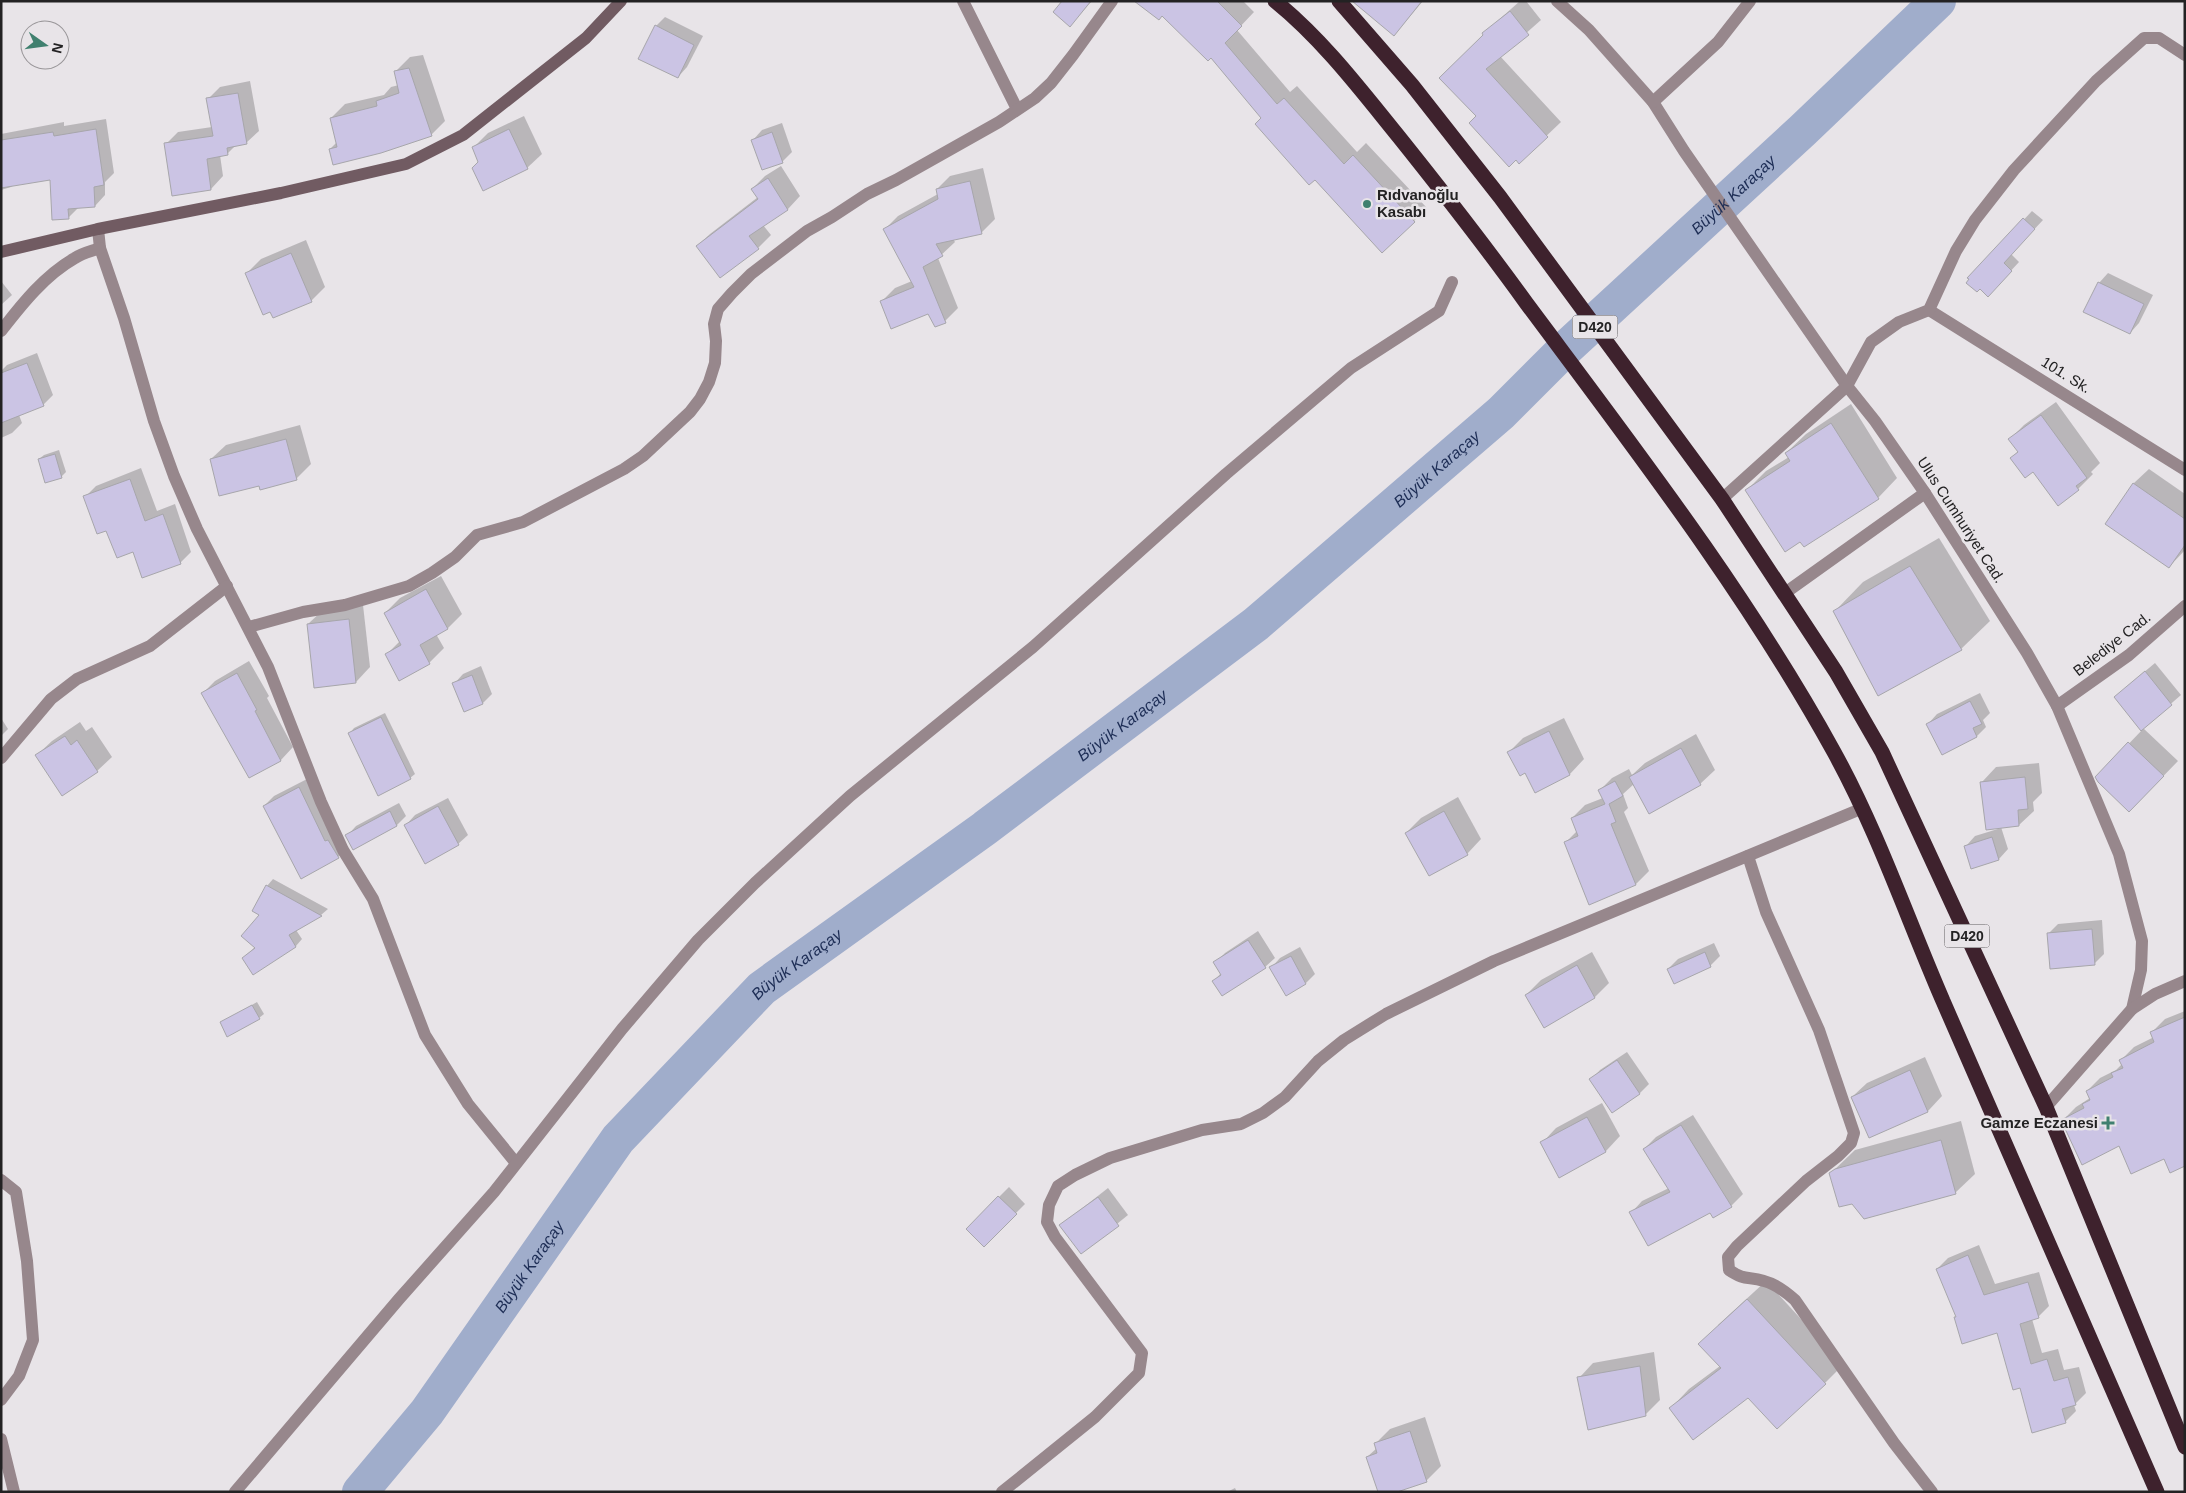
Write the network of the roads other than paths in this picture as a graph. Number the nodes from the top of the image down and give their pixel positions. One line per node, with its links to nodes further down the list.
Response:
1 (621, 1): 11 (street)
2 (963, 1): 10 (street)
3 (1112, 1): 10 (street)
4 (1275, 1): 27 (highway)
5 (1339, 1): 20 (highway, D420)
6 (1557, 1): 9 (street, Ulus Cumhuriyet Cad.)
7 (1750, 1): 9 (street)
8 (2185, 55): 15 (street)
9 (1653, 102): 17 (street, Ulus Cumhuriyet Cad.)
10 (1017, 109): 24 (street)
11 (98, 229): 12 (street); 13 (street)
12 (100, 248): 16 (street); 21 (street)
13 (1, 252)
14 (1452, 282): 32 (street)
15 (1929, 310): 17 (street); 18 (street, 101. Sk.)
16 (1, 331)
17 (1847, 386): 19 (street, Ulus Cumhuriyet Cad.); 20 (street)
18 (2185, 470)
19 (1924, 494): 22 (street); 25 (street, Ulus Cumhuriyet Cad.)
20 (1722, 499): 22 (highway, D420)
21 (227, 586): 24 (street); 26 (street)
22 (1785, 593): 31 (highway, D420)
23 (2185, 606): 25 (street, Belediye Cad.)
24 (249, 627): 32 (street)
25 (2058, 706): 30 (street, Ulus Cumhuriyet Cad.)
26 (1, 758)
27 (1863, 808): 28 (street); 41 (highway)
28 (1748, 856): 39 (street); 40 (street)
29 (2185, 981): 30 (street)
30 (2132, 1009): 31 (street, Ulus Cumhuriyet Cad.)
31 (2046, 1107): 36 (highway, D420)
32 (516, 1163): 38 (street)
33 (1, 1180): 34 (street)
34 (1, 1400)
35 (1, 1439): 37 (street)
36 (2185, 1447)
37 (14, 1492)
38 (235, 1492)
39 (1002, 1492)
40 (1932, 1492)
41 (2157, 1492)

